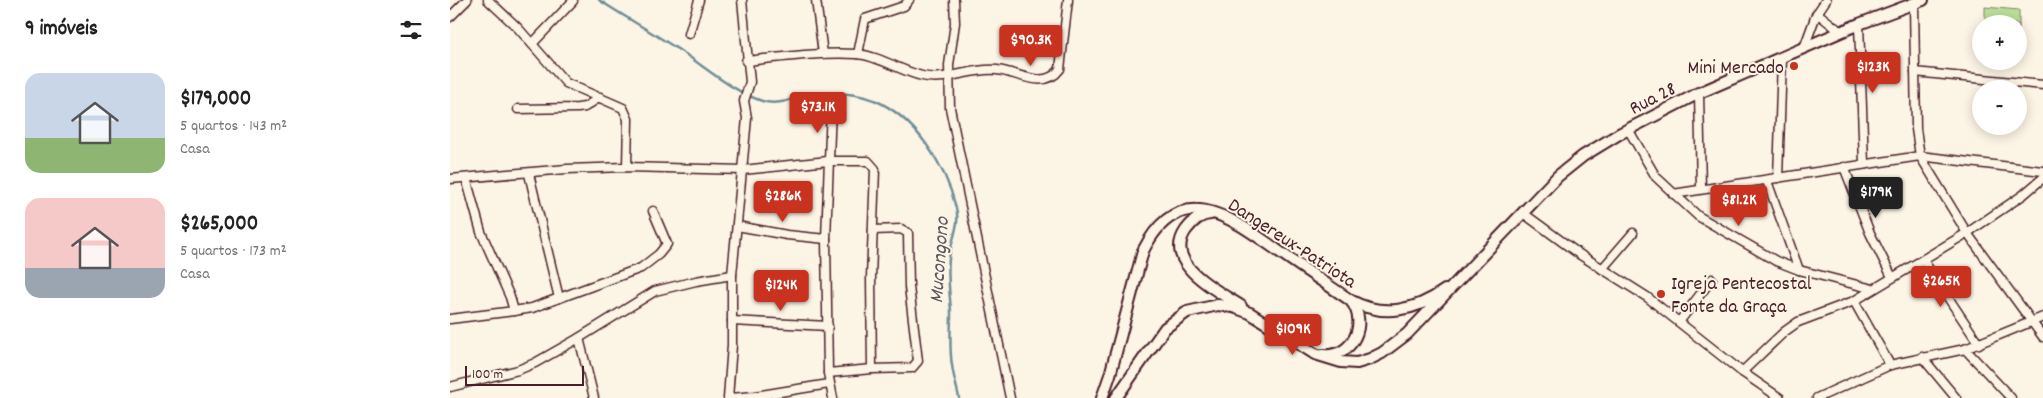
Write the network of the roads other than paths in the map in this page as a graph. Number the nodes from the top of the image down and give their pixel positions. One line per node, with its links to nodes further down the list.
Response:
1 (467, 0): 13 (street)
2 (488, 0): 17 (street)
3 (699, 0): 16 (street)
4 (742, 0): 22 (street)
5 (816, 0): 19 (street)
6 (909, 0): 20 (street)
7 (954, 0): 24 (street)
8 (1068, 0): 24 (street)
9 (1826, 0): 12 (street)
10 (573, 1): 17 (street)
11 (1919, 2): 14 (street, Rua 28); 23 (street)
12 (1817, 13): 15 (street); 18 (street)
13 (450, 17)
14 (1859, 24): 15 (street, Rua 28); 33 (street)
15 (1841, 32): 18 (street, Rua 28)
16 (689, 34)
17 (532, 44): 27 (street)
18 (1804, 48): 21 (street, Rua 28)
19 (823, 54): 20 (street); 22 (street)
20 (858, 54): 24 (street)
21 (1782, 59): 26 (street, Rua 28); 40 (street)
22 (746, 61): 36 (street)
23 (1916, 72): 25 (street); 31 (street)
24 (949, 77): 88 (street)
25 (2043, 85)
26 (1699, 93): 30 (street, Rua 28); 44 (street)
27 (600, 97): 29 (street); 34 (street)
28 (831, 108): 32 (street)
29 (518, 109)
30 (1628, 129): 45 (street); 47 (street, Rua 28)
31 (1920, 156): 33 (street); 37 (street); 52 (street)
32 (828, 161): 36 (street); 50 (street); 53 (street)
33 (1864, 164): 35 (street)
34 (628, 167): 36 (street); 38 (street)
35 (1844, 167): 40 (street); 59 (street)
36 (743, 170): 49 (street)
37 (2043, 171)
38 (529, 174): 39 (street); 62 (street)
39 (466, 178): 42 (street); 65 (street)
40 (1778, 178): 43 (street)
41 (2043, 178): 52 (street)
42 (450, 179)
43 (1767, 180): 44 (street); 56 (street)
44 (1701, 189): 45 (street)
45 (1673, 194): 56 (street)
46 (653, 211): 62 (street)
47 (1523, 213): 55 (street); 58 (street, Rua 28)
48 (1220, 214): 63 (street, Dangereux-Patriota); 66 (street); 89 (street, Dangereux-Patriota)
49 (737, 226): 53 (street); 57 (street)
50 (872, 230): 80 (street); 80 (street)
51 (1632, 233): 55 (street)
52 (1967, 233): 54 (street); 71 (street)
53 (826, 239): 72 (street)
54 (1922, 260): 59 (street); 75 (street)
55 (1602, 269): 70 (street)
56 (1800, 270): 61 (street)
57 (732, 275): 69 (street); 74 (street)
58 (1464, 276): 63 (street, Dangereux-Patriota); 77 (street)
59 (1892, 277): 61 (street)
60 (1712, 279): 70 (street)
61 (1873, 289): 64 (street)
62 (559, 298): 65 (street)
63 (1350, 300): 77 (street)
64 (1854, 301): 79 (street); 82 (street)
65 (514, 311): 68 (street)
66 (1250, 313): 77 (street); 90 (street)
67 (2043, 317): 71 (street)
68 (450, 319)
69 (732, 321): 72 (street); 86 (street)
70 (1678, 322): 82 (street)
71 (2032, 322): 73 (street); 75 (street)
72 (828, 326): 81 (street)
73 (2043, 337)
74 (579, 338): 84 (street); 85 (street)
75 (1979, 344): 76 (street)
76 (1965, 349): 78 (street); 94 (street)
77 (1314, 354)
78 (1922, 357): 79 (street); 93 (street)
79 (1890, 365): 92 (street)
80 (872, 368): 81 (street)
81 (828, 372): 83 (street)
82 (1742, 372): 91 (street)
83 (829, 384): 86 (street); 87 (street)
84 (450, 387)
85 (594, 398)
86 (729, 398)
87 (833, 398)
88 (1010, 398)
89 (1102, 398)
90 (1116, 398)
91 (1780, 398)
92 (1817, 398)
93 (1956, 398)
94 (2011, 398)

